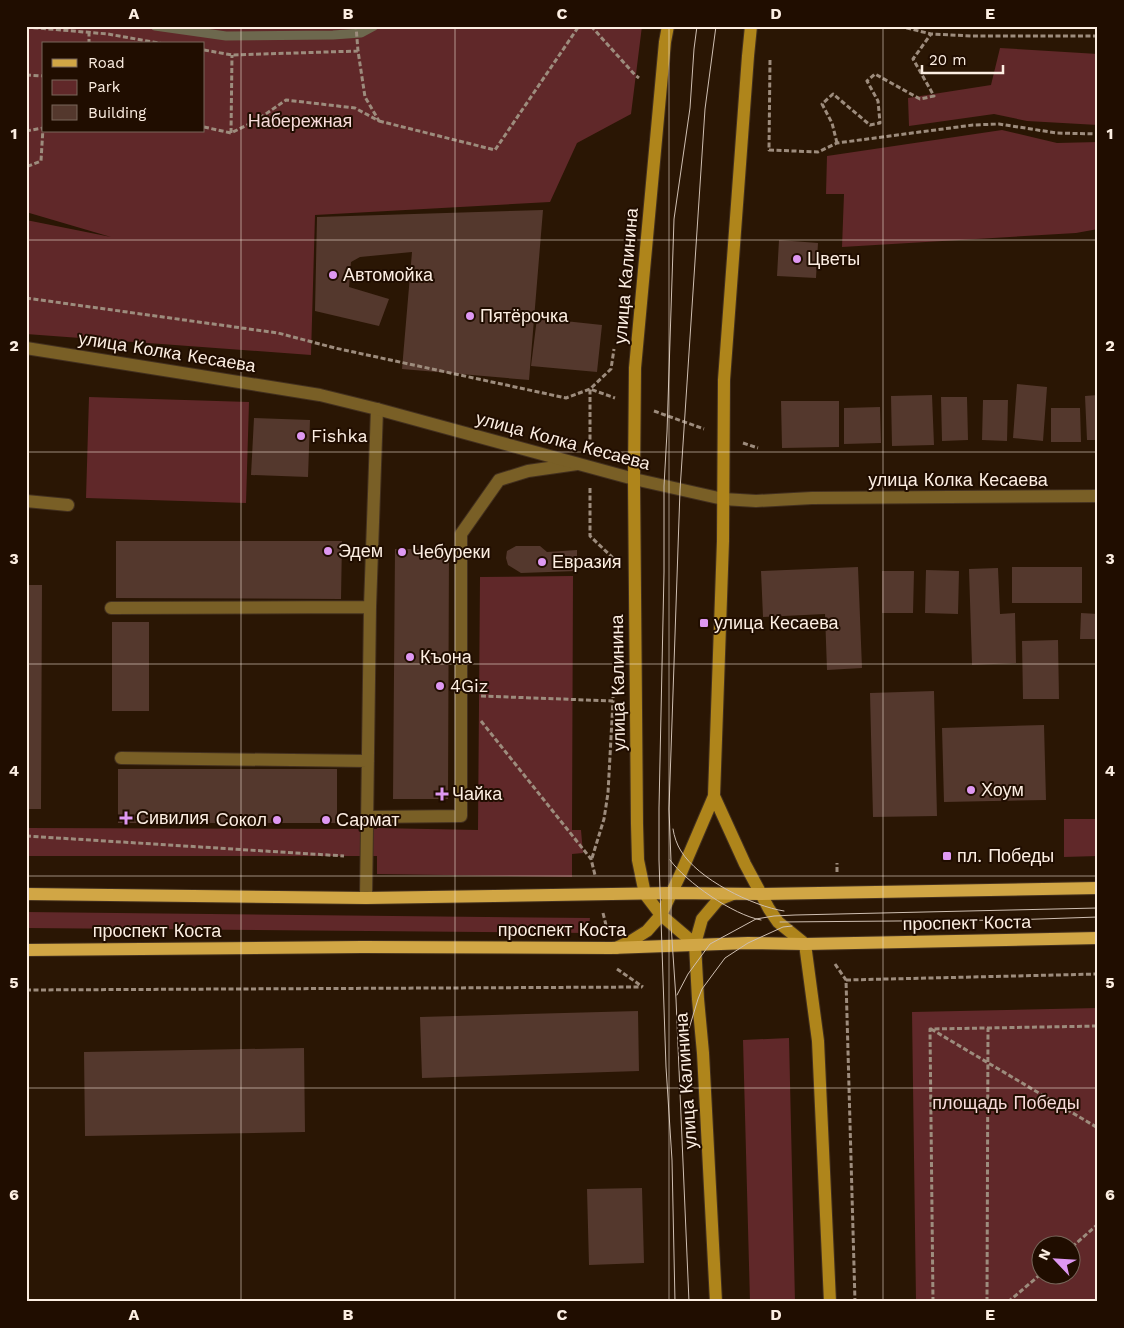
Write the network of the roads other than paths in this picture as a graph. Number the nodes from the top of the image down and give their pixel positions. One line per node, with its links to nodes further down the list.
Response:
1 (668, 26): 6 (main road, улица Калинина)
2 (752, 26): 8 (main road)
3 (26, 348): 4 (street, улица Колка Кесаева)
4 (377, 409): 5 (street, улица Колка Кесаева); 11 (street)
5 (584, 465): 6 (street, улица Колка Кесаева); 16 (street)
6 (634, 480): 8 (street, улица Колка Кесаева); 20 (main road, улица Калинина)
7 (1098, 496): 8 (street, улица Колка Кесаева)
8 (722, 499): 15 (main road)
9 (26, 501): 10 (street)
10 (68, 505)
11 (370, 607): 12 (street); 14 (street)
12 (111, 608)
13 (121, 758): 14 (street)
14 (368, 761): 16 (street)
15 (714, 796): 18 (main road); 22 (main road)
16 (367, 817): 23 (street)
17 (1098, 888): 22 (main road, проспект Коста)
18 (671, 893): 20 (main road, проспект Коста); 21 (main road, проспект Коста); 24 (main road)
19 (26, 894): 23 (main road, проспект Коста)
20 (645, 894): 23 (main road, проспект Коста); 24 (main road, улица Калинина)
21 (734, 894): 22 (main road, проспект Коста); 26 (main road)
22 (761, 894): 27 (main road)
23 (366, 898)
24 (661, 916): 26 (main road, улица Калинина); 28 (main road)
25 (1098, 938): 27 (main road, проспект Коста)
26 (695, 944): 27 (main road, проспект Коста); 28 (main road, проспект Коста); 30 (main road, улица Калинина)
27 (805, 944): 31 (main road)
28 (614, 948): 29 (main road, проспект Коста)
29 (26, 950)
30 (716, 1302)
31 (830, 1302)

